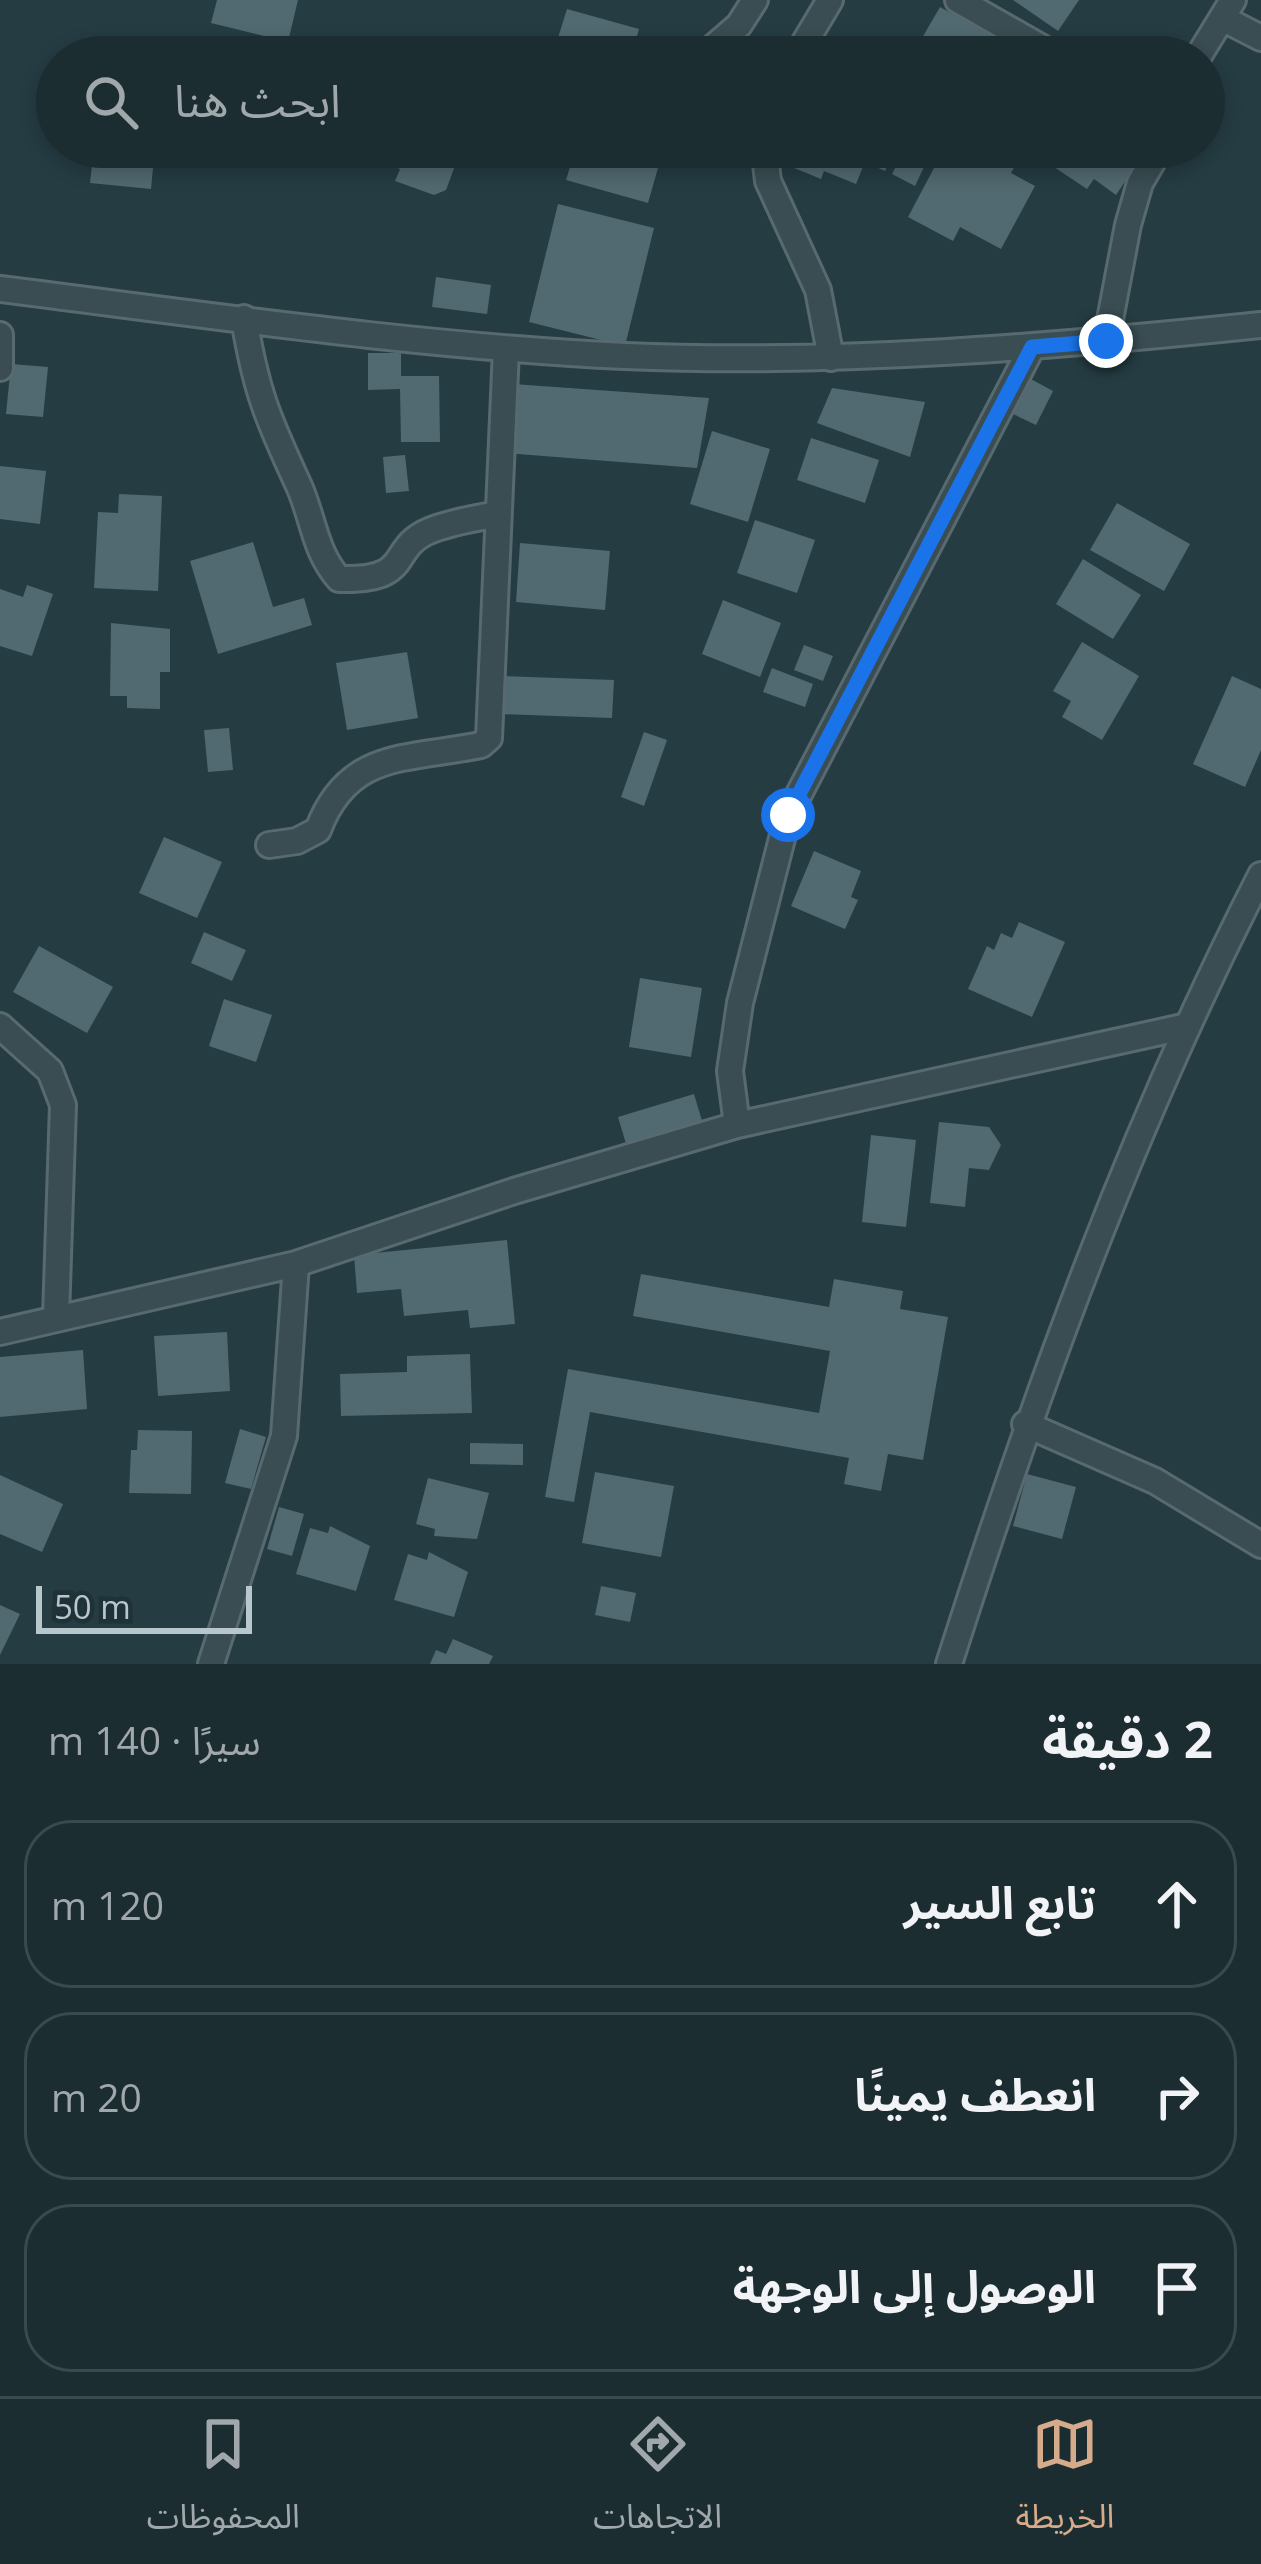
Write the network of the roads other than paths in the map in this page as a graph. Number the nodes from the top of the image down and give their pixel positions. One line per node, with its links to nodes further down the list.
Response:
1 (755, 0): 5 (street)
2 (830, 0): 6 (street)
3 (958, 0): 7 (street)
4 (1227, 9): 8 (street); 9 (street)
5 (728, 36)
6 (809, 36)
7 (1021, 36)
8 (1211, 36)
9 (1261, 38)
10 (766, 168): 19 (street)
11 (1149, 168): 16 (street)
12 (0, 289): 13 (street)
13 (244, 318): 18 (street); 21 (street)
14 (1261, 325): 16 (street)
15 (0, 335): 20 (street)
16 (1106, 341): 17 (street)
17 (1032, 347): 19 (street); 26 (street)
18 (506, 349): 19 (street); 21 (street)
19 (831, 358)
20 (0, 368)
21 (496, 514): 22 (street)
22 (269, 845)
23 (1261, 875): 25 (street)
24 (0, 1026): 28 (street)
25 (1183, 1027): 26 (street); 30 (street)
26 (737, 1125): 27 (street)
27 (296, 1264): 28 (street); 32 (street)
28 (56, 1317): 29 (street)
29 (0, 1333)
30 (1025, 1424): 31 (street); 33 (street)
31 (1261, 1545)
32 (211, 1664)
33 (949, 1664)

